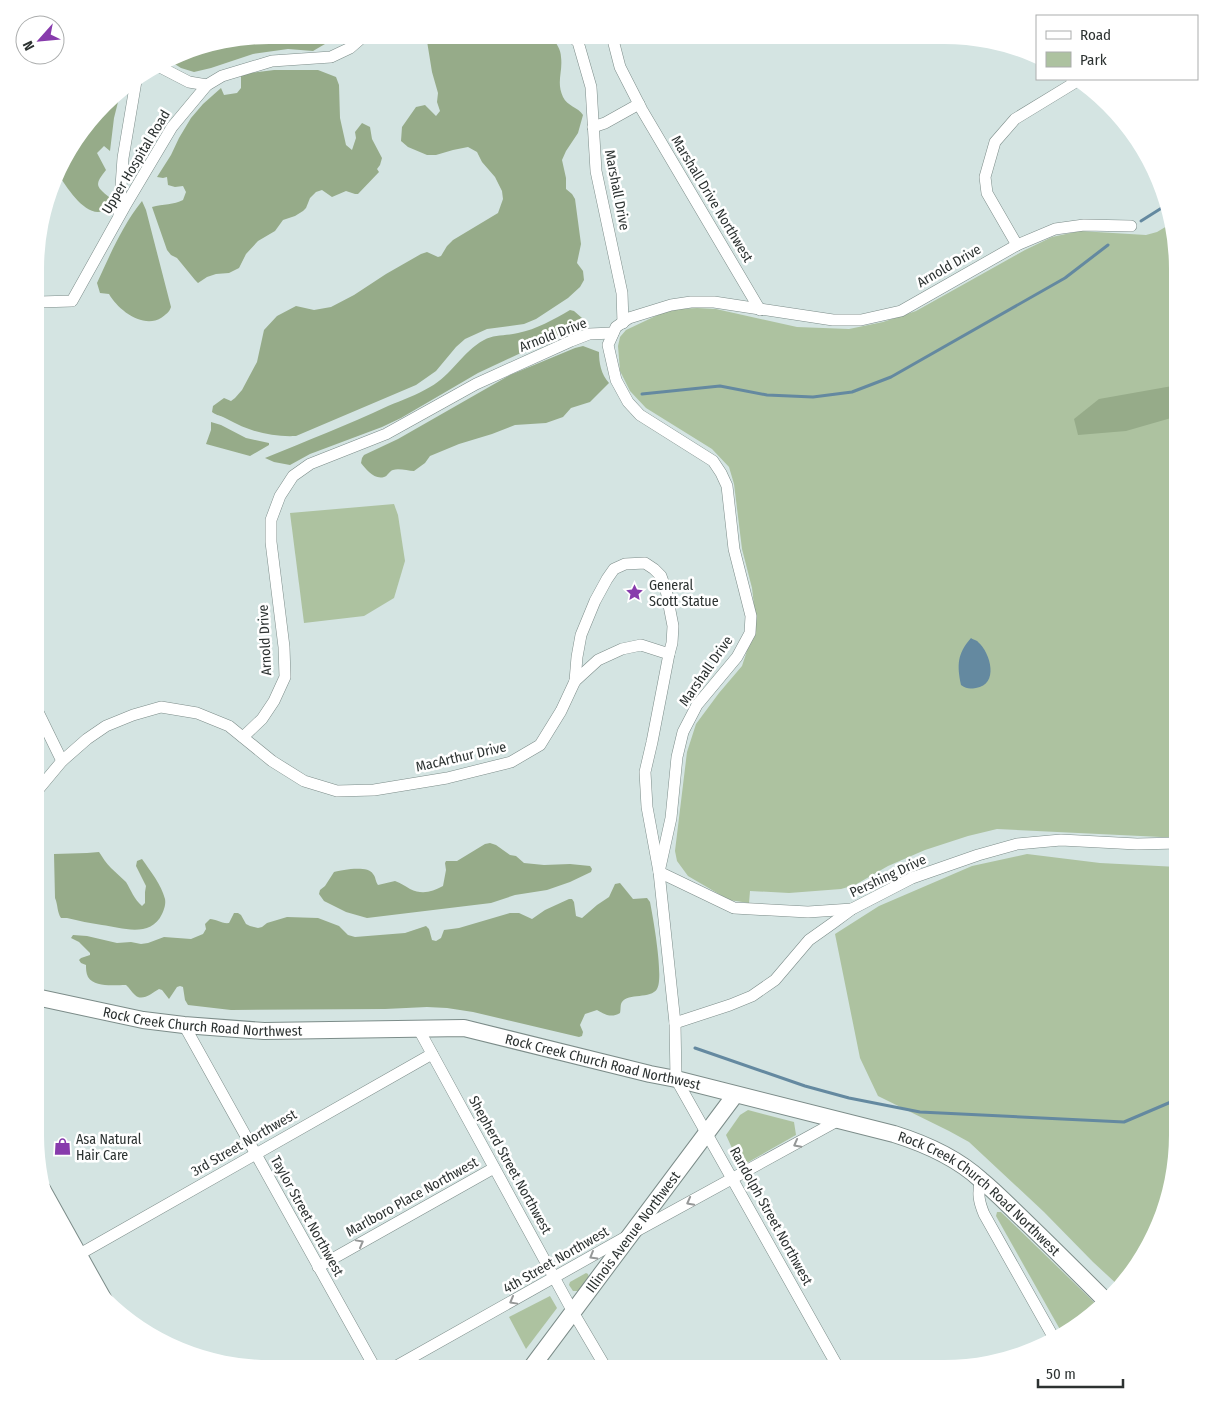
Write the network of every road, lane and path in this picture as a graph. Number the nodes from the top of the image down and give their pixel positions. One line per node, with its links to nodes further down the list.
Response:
1 (355, 44): 6 (street, Upper Hospital Road)
2 (579, 44): 9 (street)
3 (614, 44): 8 (street)
4 (165, 69): 6 (street)
5 (1072, 84): 12 (street)
6 (207, 85): 10 (street, Upper Hospital Road)
7 (135, 88): 10 (street)
8 (639, 104): 9 (street); 14 (street, Marshall Drive Northwest)
9 (593, 127): 15 (street, Marshall Drive)
10 (118, 219): 13 (street, Upper Hospital Road)
11 (1131, 226): 12 (street, Arnold Drive)
12 (1016, 245): 14 (street, Arnold Drive)
13 (44, 302)
14 (760, 310): 15 (street, Arnold Drive)
15 (623, 323): 16 (street, Arnold Drive)
16 (613, 333): 20 (street, Arnold Drive); 24 (street, Marshall Drive)
17 (669, 654): 18 (street, MacArthur Drive); 18 (street); 24 (street)
18 (575, 681): 20 (street, MacArthur Drive)
19 (44, 724): 21 (street)
20 (243, 737): 21 (street, MacArthur Drive)
21 (62, 761): 22 (street, MacArthur Drive)
22 (44, 783)
23 (1169, 843): 25 (street, Pershing Drive)
24 (659, 872): 25 (street); 27 (street, Marshall Drive)
25 (852, 910): 27 (street, Pershing Drive)
26 (44, 998): 28 (street, Rock Creek Church Road Northwest)
27 (675, 1023): 31 (street, Marshall Drive)
28 (184, 1025): 29 (street, Rock Creek Church Road Northwest); 35 (street, Taylor Street Northwest)
29 (418, 1028): 30 (street, Shepherd Street Northwest); 31 (street, Rock Creek Church Road Northwest)
30 (432, 1054): 35 (street, 3rd Street Northwest); 36 (street, Shepherd Street Northwest)
31 (676, 1079): 32 (street, Rock Creek Church Road Northwest); 34 (street, Randolph Street Northwest)
32 (735, 1095): 33 (street, Rock Creek Church Road Northwest); 34 (street, Illinois Avenue Northwest)
33 (839, 1120): 37 (street, 4th Street Northwest, one-way to 37); 38 (street, Rock Creek Church Road Northwest)
34 (707, 1133): 37 (street, Randolph Street Northwest); 39 (street, Illinois Avenue Northwest)
35 (256, 1154): 40 (street, 3rd Street Northwest); 41 (street, Taylor Street Northwest)
36 (494, 1168): 41 (street, Marlboro Place Northwest, one-way to 36); 42 (street, Shepherd Street Northwest)
37 (733, 1179): 39 (street, 4th Street Northwest, one-way to 39); 50 (street, Randolph Street Northwest)
38 (981, 1180): 43 (street, Rock Creek Church Road Northwest); 45 (street)
39 (631, 1234): 42 (street, 4th Street Northwest, one-way to 42); 44 (street, Illinois Avenue Northwest)
40 (79, 1255)
41 (318, 1267): 46 (street, Taylor Street Northwest)
42 (556, 1277): 44 (street, Shepherd Street Northwest); 47 (street, 4th Street Northwest, one-way to 47)
43 (1101, 1296)
44 (573, 1312): 48 (street, Illinois Avenue Northwest); 49 (street, Shepherd Street Northwest)
45 (1051, 1333)
46 (370, 1360)
47 (407, 1360)
48 (537, 1360)
49 (601, 1360)
50 (835, 1360)

